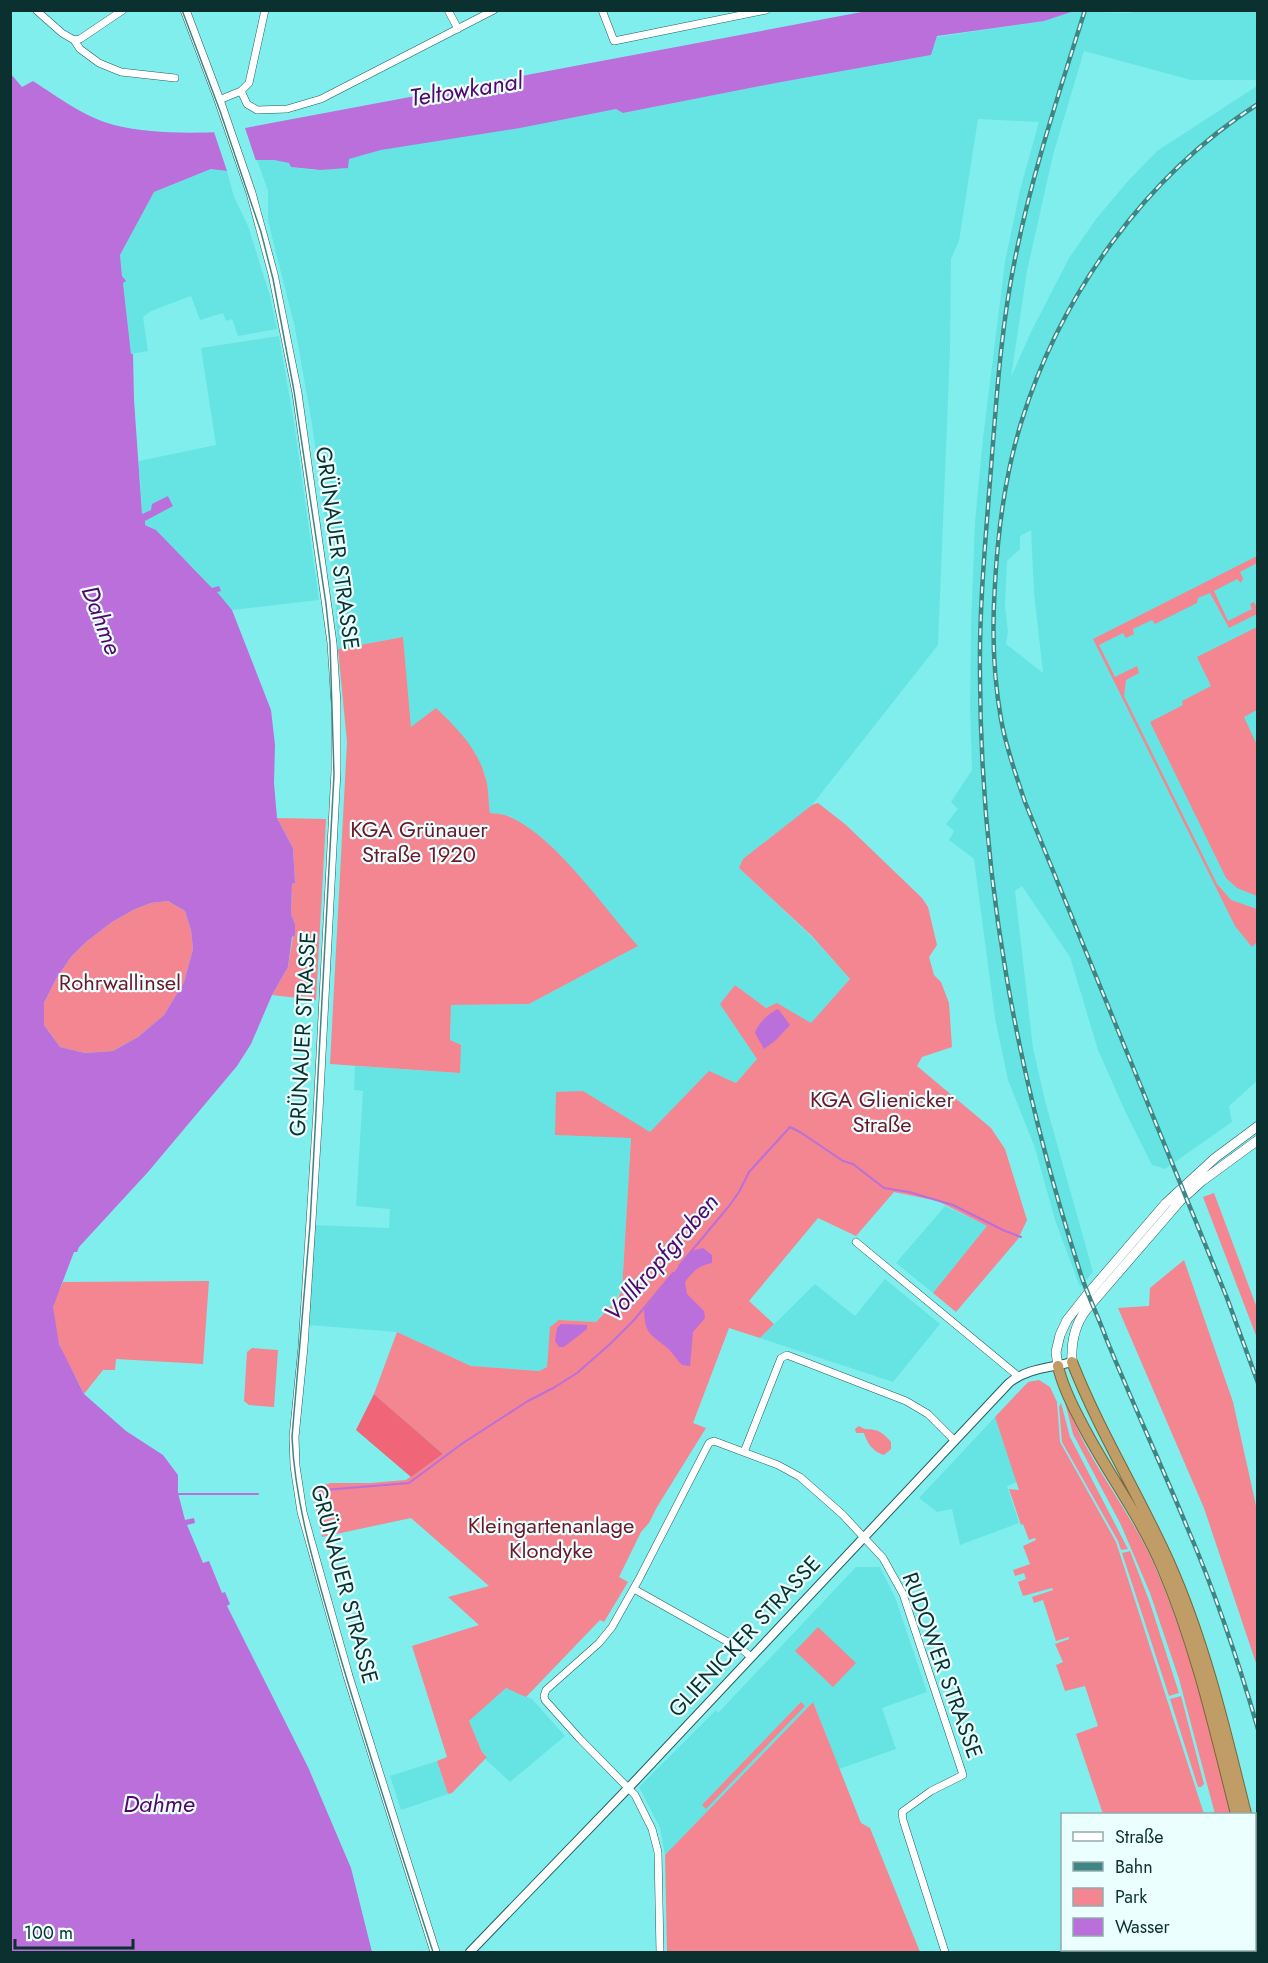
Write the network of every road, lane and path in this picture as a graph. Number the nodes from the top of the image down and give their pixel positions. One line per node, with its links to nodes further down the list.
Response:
1 (36, 10): 10 (street)
2 (184, 10): 13 (main road, GRÜNAUER STRASSE)
3 (266, 10): 12 (street)
4 (448, 10): 9 (street)
5 (494, 10): 9 (street)
6 (602, 10): 7 (street)
7 (766, 10)
8 (122, 11): 10 (street)
9 (458, 29): 12 (street)
10 (74, 40): 11 (street)
11 (175, 78)
12 (241, 91): 13 (street)
13 (219, 100): 28 (main road, GRÜNAUER STRASSE)
14 (1257, 1126): 18 (main road)
15 (1257, 1140): 17 (main road)
16 (856, 1242): 19 (street)
17 (1072, 1362): 18 (street, GLIENICKER STRASSE); 27 (highway)
18 (1058, 1366): 19 (street, GLIENICKER STRASSE); 26 (highway)
19 (1018, 1376): 20 (street, GLIENICKER STRASSE)
20 (954, 1440): 21 (street); 22 (street, GLIENICKER STRASSE)
21 (744, 1452): 22 (street); 23 (street)
22 (864, 1536): 24 (street, GLIENICKER STRASSE); 31 (street, RUDOWER STRASSE)
23 (634, 1589): 24 (street); 25 (street)
24 (750, 1657): 25 (street, GLIENICKER STRASSE)
25 (627, 1787): 29 (street, GLIENICKER STRASSE); 30 (street)
26 (1236, 1813)
27 (1245, 1813)
28 (435, 1953)
29 (470, 1953)
30 (660, 1953)
31 (945, 1953)

